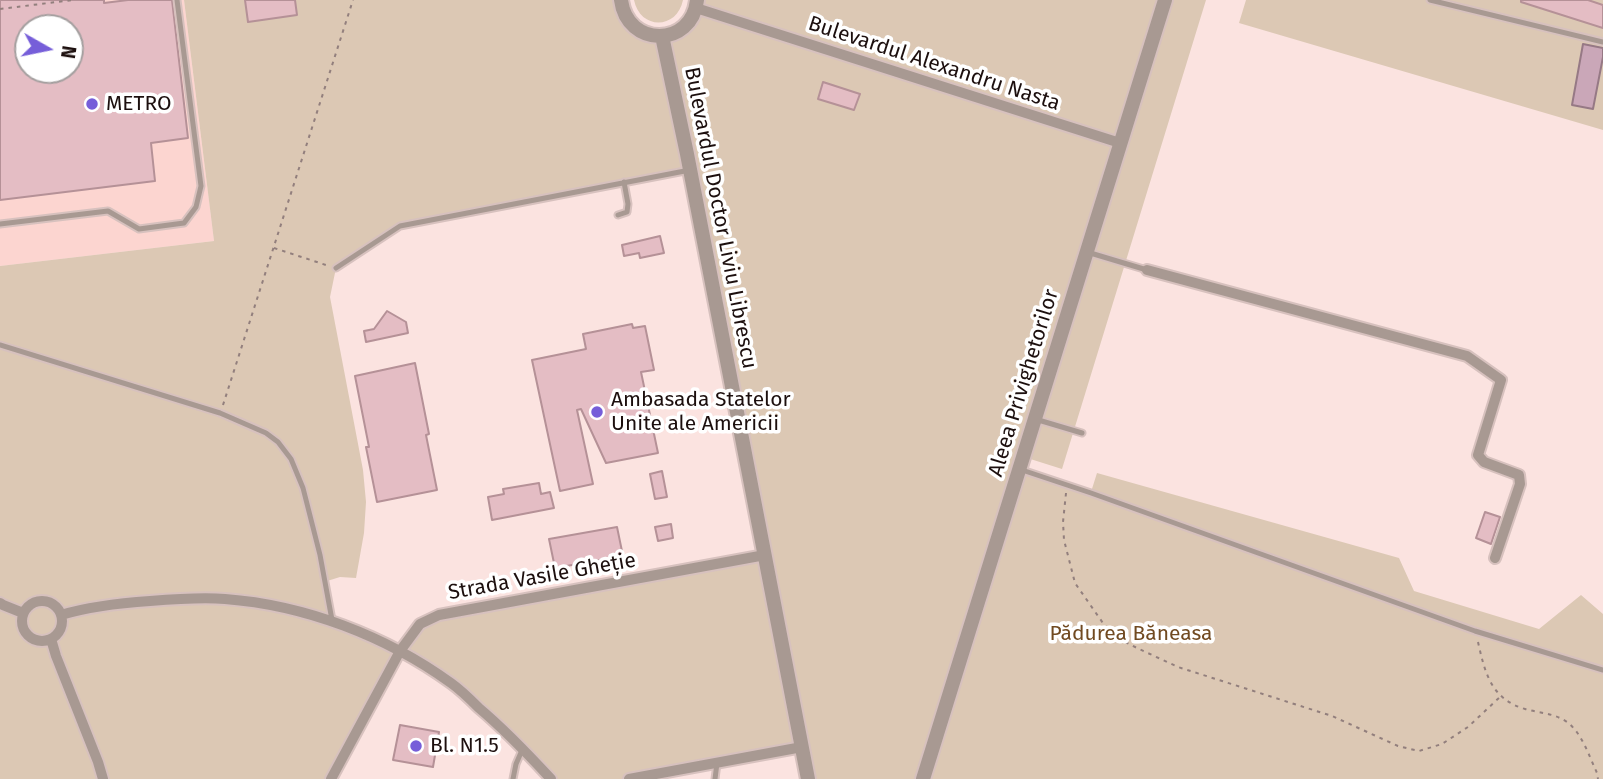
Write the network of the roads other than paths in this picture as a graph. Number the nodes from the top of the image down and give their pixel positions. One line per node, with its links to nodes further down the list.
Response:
1 (177, 0): 12 (lane)
2 (621, 0): 6 (street)
3 (1166, 0): 8 (street, Aleea Privighetorilor)
4 (1430, 0): 7 (lane)
5 (696, 4): 6 (street); 8 (street, Bulevardul Alexandru Nasta)
6 (662, 36): 9 (street, Bulevardul Doctor Liviu Librescu)
7 (1603, 42)
8 (1120, 143): 13 (street, Aleea Privighetorilor)
9 (690, 170): 10 (lane); 20 (street, Bulevardul Doctor Liviu Librescu)
10 (624, 182): 11 (lane); 14 (lane)
11 (618, 215)
12 (0, 224)
13 (1087, 252): 15 (lane); 17 (street, Aleea Privighetorilor)
14 (336, 268)
15 (1147, 270): 21 (street)
16 (0, 345): 25 (lane)
17 (1035, 419): 18 (lane); 19 (street, Aleea Privighetorilor)
18 (1082, 433)
19 (1019, 469): 28 (lane); 39 (street, Aleea Privighetorilor)
20 (765, 555): 27 (street, Strada Vasile Gheție); 29 (street, Bulevardul Doctor Liviu Librescu)
21 (1495, 558)
22 (0, 603): 23 (street)
23 (23, 613): 24 (street); 26 (street)
24 (61, 615): 25 (street); 26 (street)
25 (332, 621): 27 (street)
26 (51, 639): 32 (street)
27 (400, 651): 30 (street); 33 (street, Strada Vasile Gheție)
28 (1603, 670)
29 (802, 747): 31 (street); 38 (street, Bulevardul Doctor Liviu Librescu)
30 (523, 748): 34 (lane); 35 (street)
31 (717, 763): 36 (street); 37 (lane)
32 (103, 779)
33 (331, 779)
34 (513, 779)
35 (551, 779)
36 (629, 779)
37 (715, 779)
38 (808, 779)
39 (923, 779)

